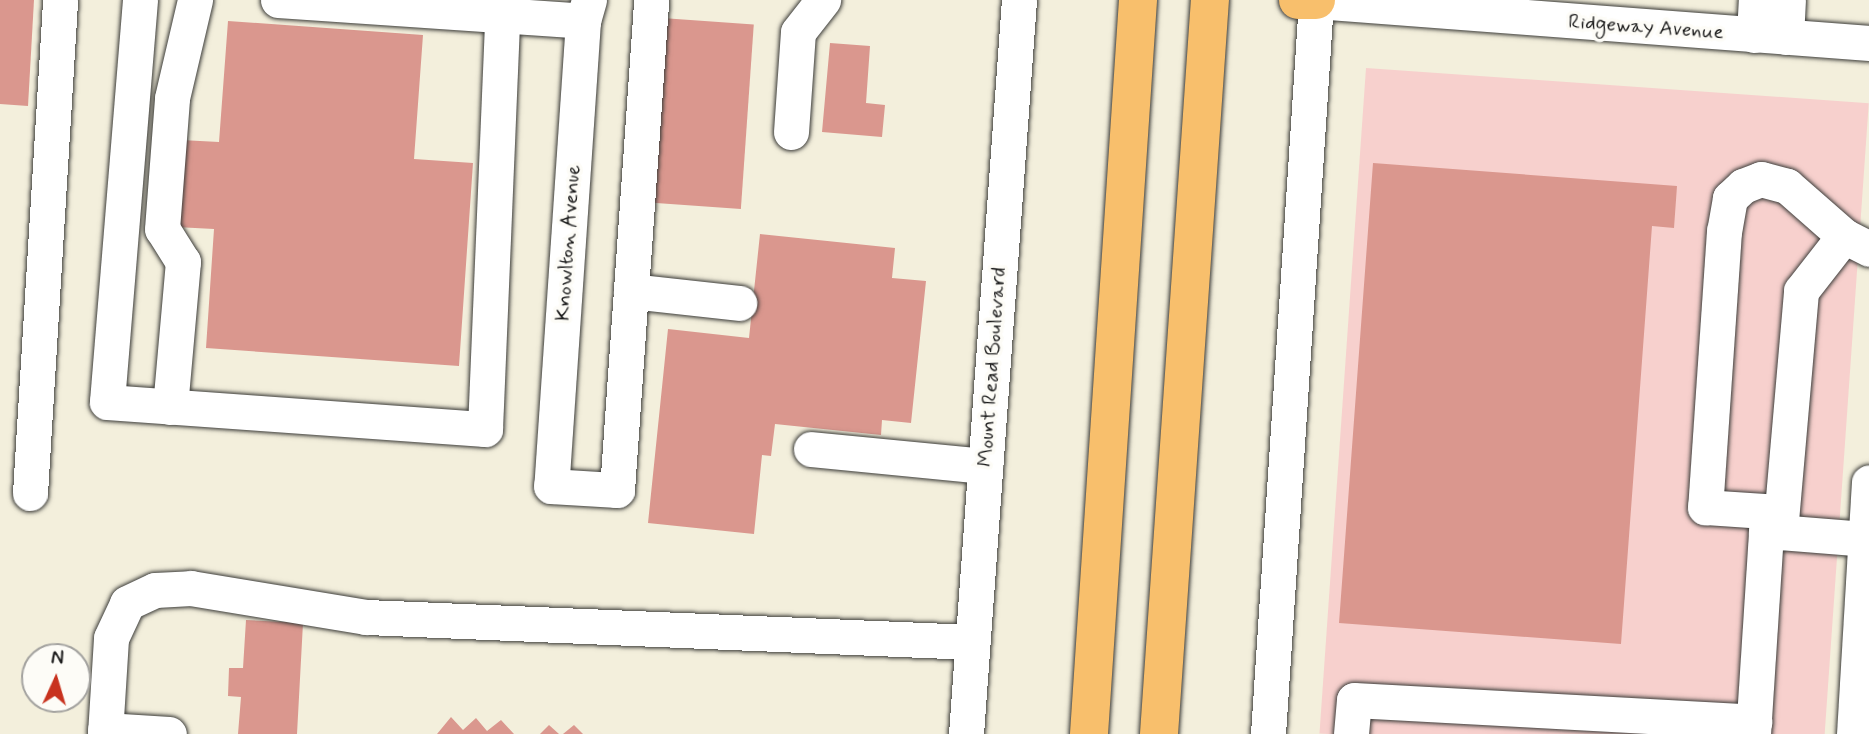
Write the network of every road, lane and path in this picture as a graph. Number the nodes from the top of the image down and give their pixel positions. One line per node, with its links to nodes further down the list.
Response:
1 (60, 0): 26 (street)
2 (140, 0): 22 (street)
3 (195, 0): 22 (street)
4 (278, 0): 15 (street)
5 (651, 0): 20 (street)
6 (823, 0): 18 (street)
7 (1019, 0): 24 (street, Mount Read Boulevard)
8 (1138, 0): 35 (main road)
9 (1210, 0): 36 (main road)
10 (1310, 0): 13 (street, Ridgeway Avenue); 37 (street)
11 (1756, 0): 16 (street)
12 (1788, 0): 16 (street)
13 (1417, 4): 16 (street, Ridgeway Avenue)
14 (586, 10): 15 (street); 20 (street, Knowlton Avenue)
15 (502, 15): 22 (street)
16 (1770, 36): 17 (street, Ridgeway Avenue)
17 (1869, 43)
18 (791, 132)
19 (1856, 243): 27 (street); 27 (street)
20 (631, 291): 21 (street)
21 (739, 303)
22 (170, 407)
23 (811, 449): 24 (street)
24 (985, 466): 30 (street, Mount Read Boulevard)
25 (1869, 482): 28 (street)
26 (30, 493)
27 (1781, 522): 28 (street); 31 (street)
28 (1866, 539): 29 (street)
29 (1866, 596): 39 (street)
30 (972, 642): 32 (street); 34 (street, Mount Read Boulevard)
31 (1754, 728): 38 (street)
32 (105, 732): 33 (street)
33 (169, 734)
34 (966, 734)
35 (1089, 734)
36 (1159, 734)
37 (1268, 734)
38 (1352, 734)
39 (1854, 734)

